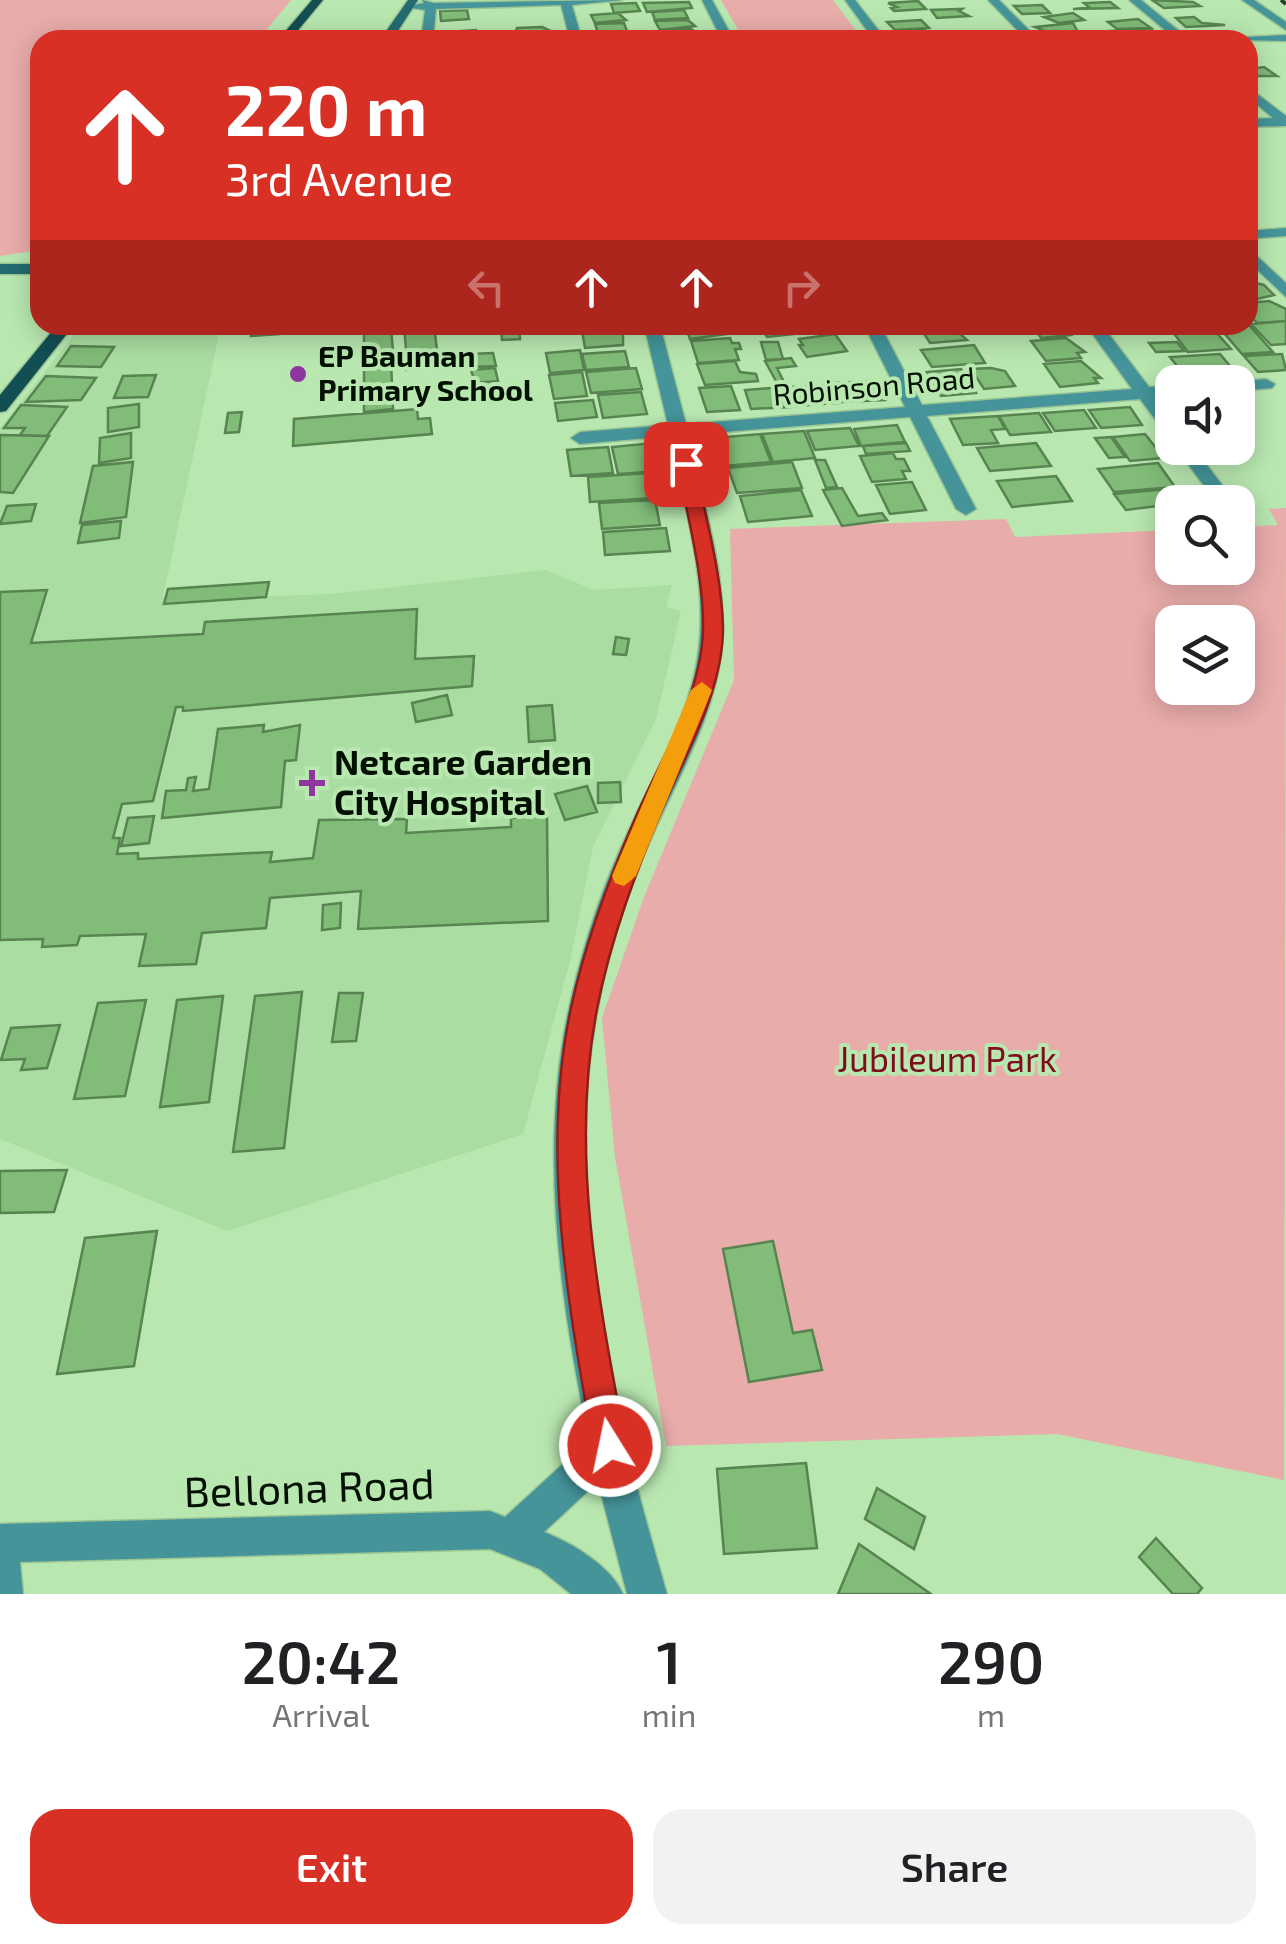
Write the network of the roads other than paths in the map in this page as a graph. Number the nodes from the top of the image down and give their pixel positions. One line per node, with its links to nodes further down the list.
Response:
1 (322, 0): 13 (main road); 14 (main road)
2 (617, 0): 8 (street)
3 (707, 0): 19 (street)
4 (850, 0): 20 (street)
5 (993, 0): 21 (street)
6 (1134, 0): 22 (street)
7 (1247, 0): 12 (street)
8 (566, 1): 10 (street); 18 (street)
9 (411, 4): 10 (street); 11 (main road)
10 (429, 4): 17 (street)
11 (395, 27): 15 (main road); 16 (street)
12 (1286, 27)
13 (294, 30)
14 (300, 30)
15 (393, 30)
16 (407, 30)
17 (428, 30)
18 (573, 30)
19 (723, 30)
20 (872, 30)
21 (1023, 30)
22 (1172, 30)
23 (1286, 38): 24 (street)
24 (1258, 39)
25 (1258, 99): 26 (street)
26 (1286, 121): 27 (street)
27 (1258, 122)
28 (1286, 232): 29 (street)
29 (1258, 234)
30 (1258, 263): 33 (street)
31 (0, 269): 32 (main road)
32 (30, 269)
33 (1286, 292)
34 (39, 335): 39 (main road)
35 (58, 335): 44 (main road)
36 (655, 335): 47 (street)
37 (877, 335): 46 (street)
38 (1102, 335): 43 (street)
39 (0, 384)
40 (1266, 384): 41 (street)
41 (1255, 385)
42 (1155, 392): 43 (street, Robinson Road)
43 (1145, 393): 45 (street); 46 (street, Robinson Road)
44 (0, 407)
45 (1155, 407)
46 (916, 412): 47 (street, Robinson Road); 51 (street)
47 (680, 430): 48 (street, Robinson Road); 52 (street)
48 (580, 438)
49 (1198, 465): 50 (street)
50 (1213, 485)
51 (966, 509)
52 (610, 1446): 53 (street); 58 (street)
53 (510, 1538): 54 (street, Bellona Road); 57 (street, Bellona Road)
54 (0, 1543)
55 (0, 1556): 56 (street)
56 (3, 1594)
57 (603, 1594)
58 (647, 1594)

